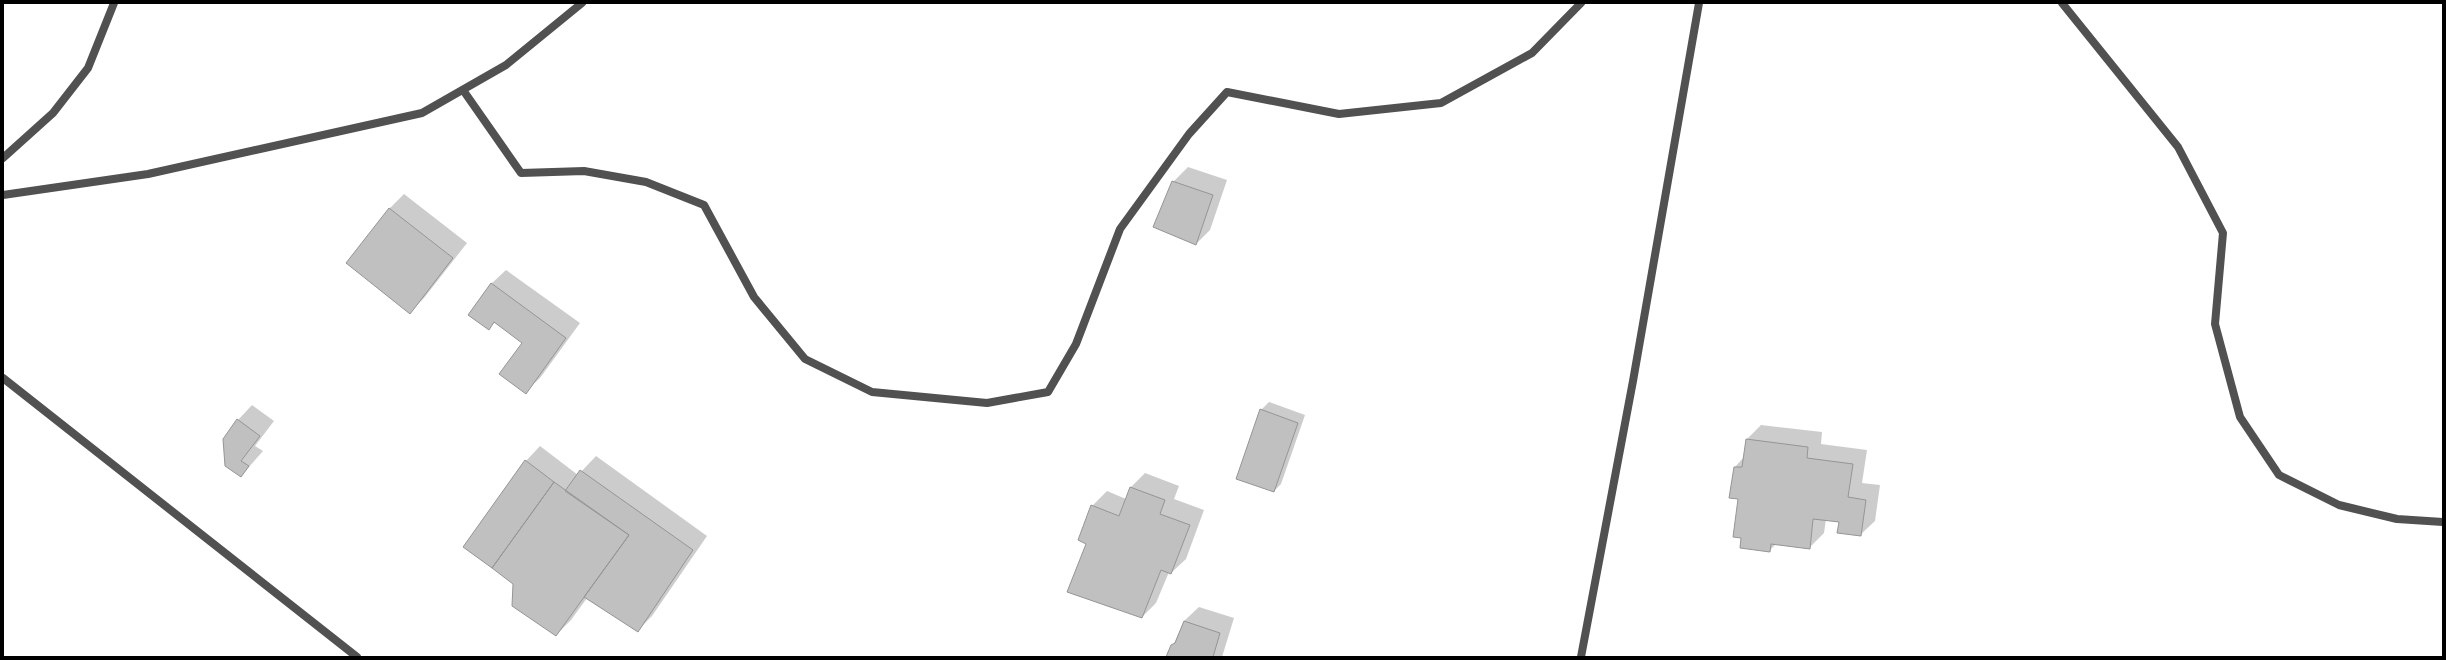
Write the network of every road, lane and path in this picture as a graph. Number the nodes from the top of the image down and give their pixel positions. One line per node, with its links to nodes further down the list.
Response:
1 (114, 3): 7 (street)
2 (582, 3): 6 (street)
3 (1581, 3): 6 (street)
4 (1698, 3): 12 (street)
5 (2062, 3): 10 (street)
6 (463, 90): 8 (street)
7 (3, 158)
8 (3, 195)
9 (3, 378): 11 (street)
10 (2443, 522)
11 (357, 657)
12 (1581, 657)

